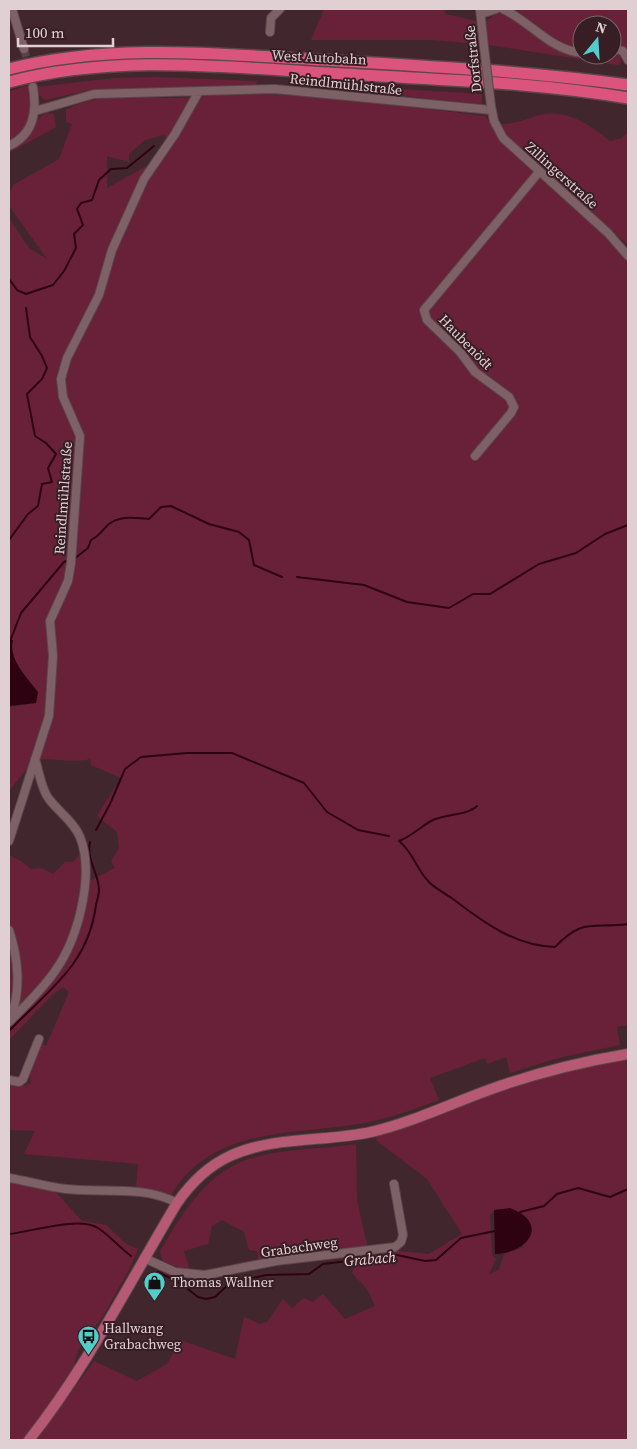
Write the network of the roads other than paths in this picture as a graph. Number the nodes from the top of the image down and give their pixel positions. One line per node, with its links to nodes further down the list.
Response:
1 (12, 9): 7 (street)
2 (280, 9): 6 (street)
3 (496, 9): 5 (street)
4 (503, 9): 8 (street)
5 (480, 11): 15 (street, Dorfstraße, bridge)
6 (270, 32)
7 (24, 49)
8 (572, 52)
9 (9, 69): 11 (highway, West Autobahn)
10 (9, 82): 14 (highway, West Autobahn)
11 (628, 85)
12 (33, 87): 16 (street)
13 (198, 93): 15 (street, Reindlmühlstraße); 16 (street, Reindlmühlstraße); 21 (street, Reindlmühlstraße)
14 (628, 98)
15 (491, 108): 18 (street, Zillingerstraße)
16 (35, 111): 17 (street)
17 (9, 146)
18 (539, 172): 19 (street, Zillingerstraße); 20 (street, Haubenödt)
19 (628, 256)
20 (475, 456)
21 (35, 759): 22 (street, Reindlmühlstraße); 24 (street)
22 (9, 841)
23 (9, 930): 24 (street)
24 (9, 1021)
25 (39, 1039): 27 (street)
26 (628, 1054): 30 (main road)
27 (9, 1080)
28 (9, 1178): 30 (street)
29 (394, 1184): 31 (street, Grabachweg)
30 (176, 1203): 31 (main road)
31 (144, 1258): 32 (main road)
32 (29, 1440)

